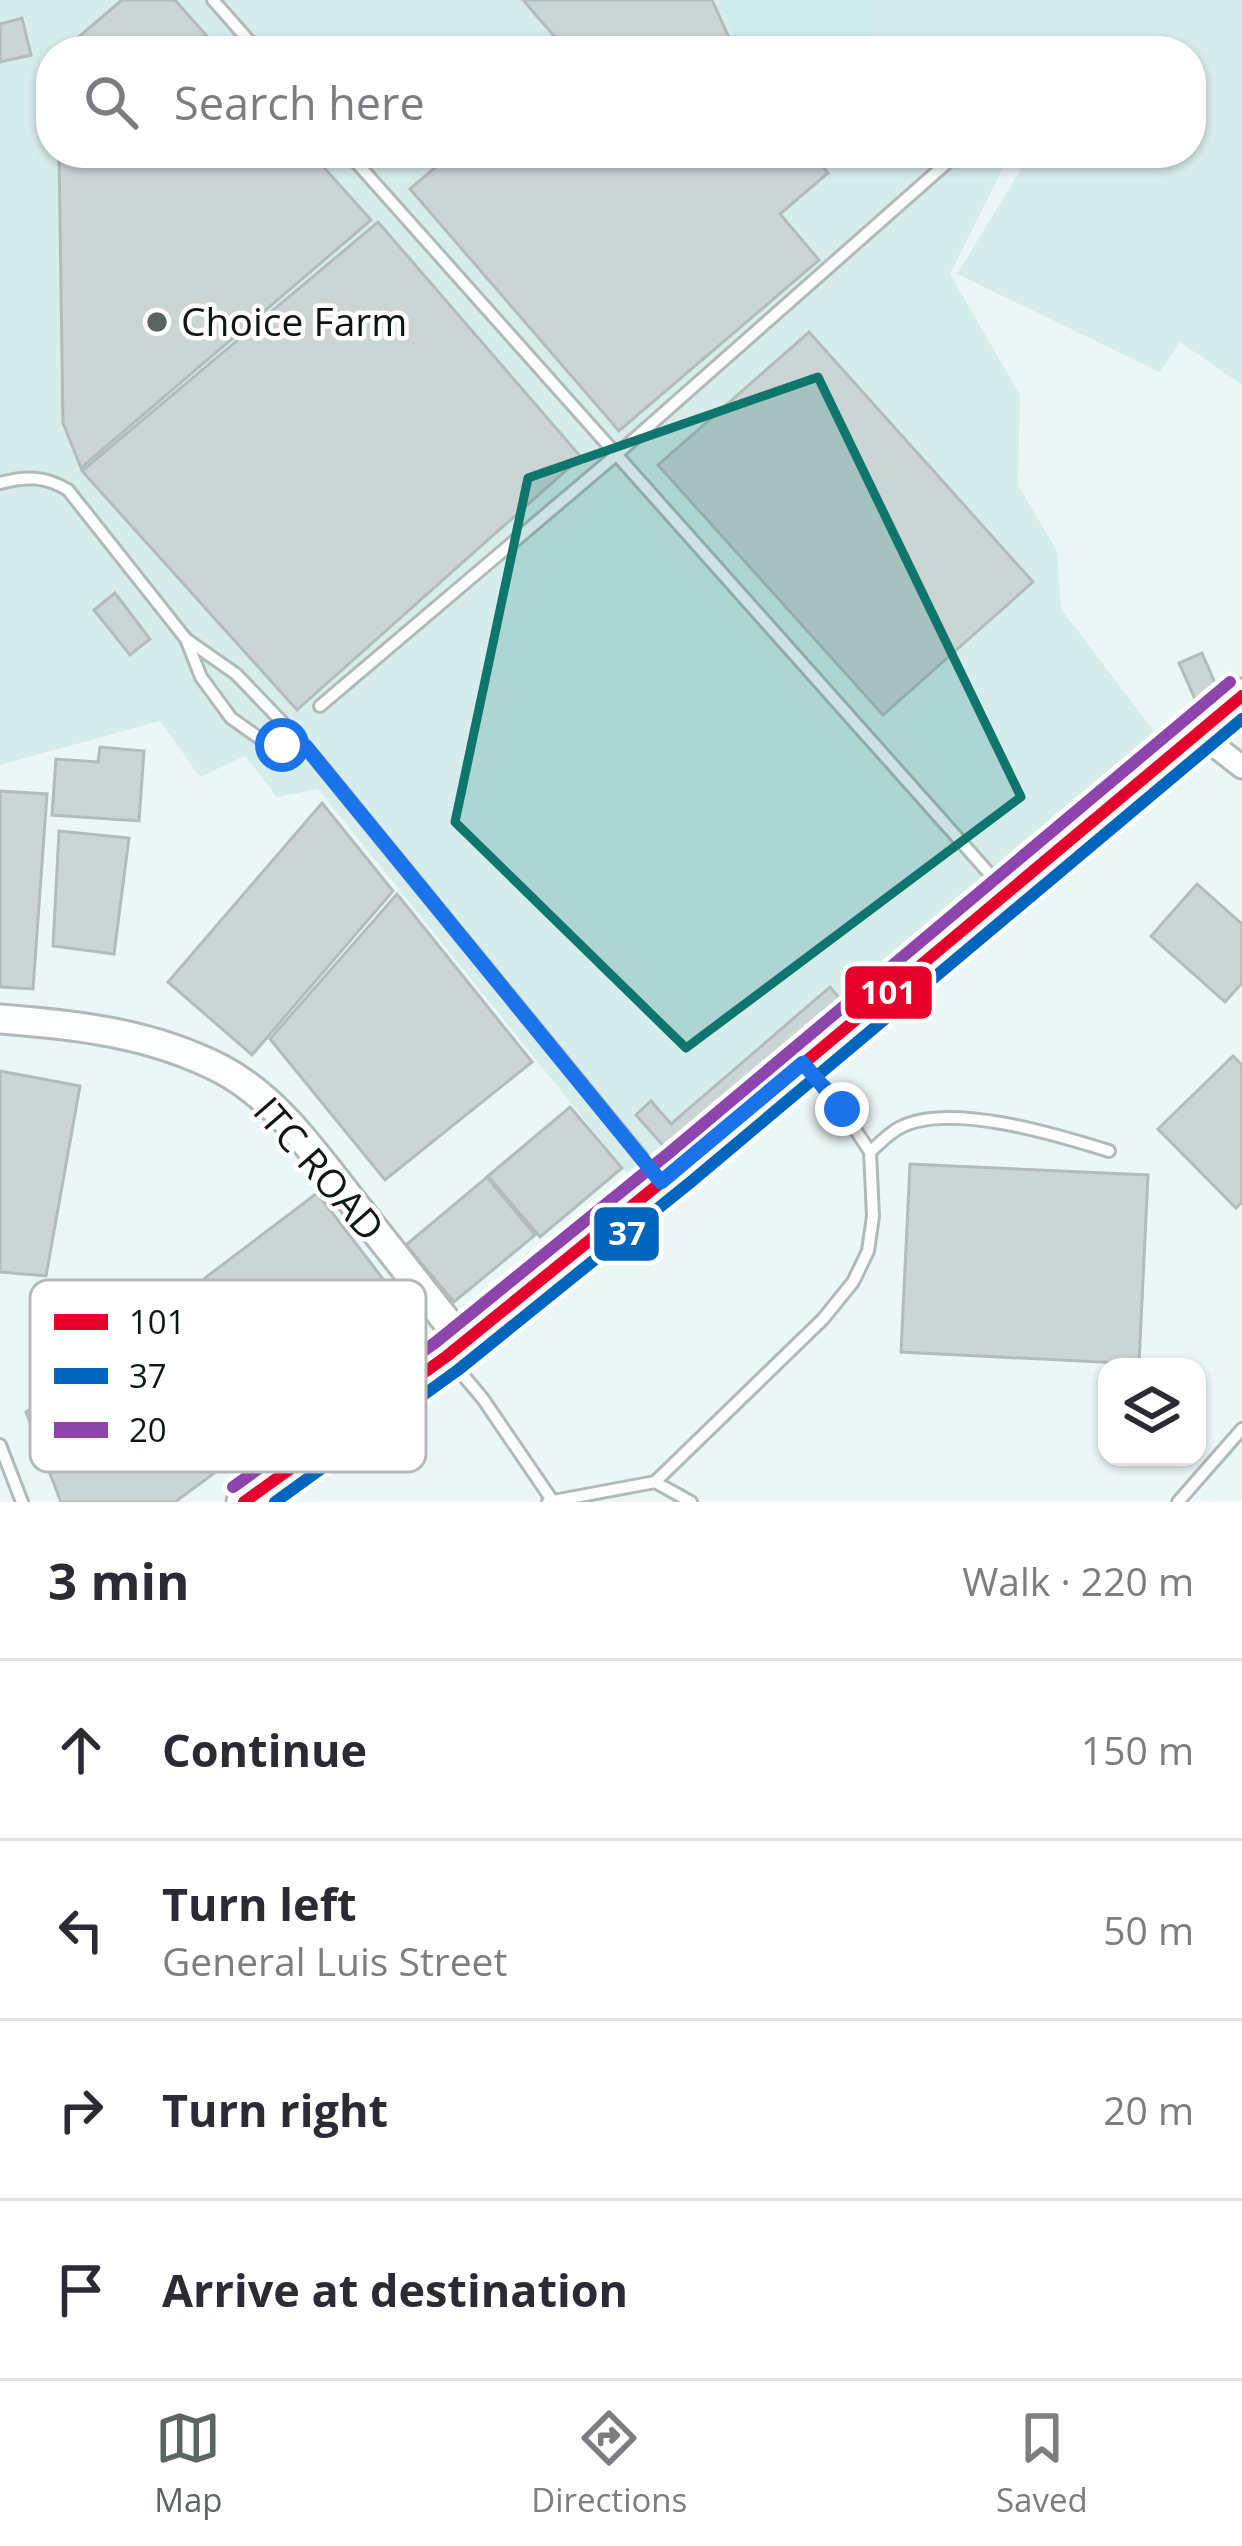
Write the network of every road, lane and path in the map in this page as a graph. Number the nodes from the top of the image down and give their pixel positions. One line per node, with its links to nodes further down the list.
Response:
1 (213, 0): 2 (lane)
2 (245, 36)
3 (361, 168): 5 (lane)
4 (941, 168): 5 (lane)
5 (616, 455): 9 (lane); 13 (lane)
6 (0, 483): 7 (lane)
7 (186, 639): 11 (lane); 11 (lane)
8 (1242, 696): 10 (main road)
9 (320, 706)
10 (1197, 732): 12 (street); 13 (main road)
11 (306, 747): 18 (lane)
12 (1242, 767)
13 (1006, 892): 15 (main road)
14 (0, 1019): 19 (street, ITC ROAD)
15 (803, 1063): 17 (lane); 18 (main road)
16 (1109, 1151): 17 (lane)
17 (870, 1152): 26 (lane)
18 (661, 1182): 21 (main road)
19 (405, 1280)
20 (426, 1309): 21 (street, ITC ROAD)
21 (455, 1349): 22 (main road); 27 (lane)
22 (426, 1370)
23 (1242, 1429): 31 (lane)
24 (0, 1445): 28 (lane)
25 (285, 1472): 29 (main road)
26 (655, 1482): 27 (lane); 30 (lane)
27 (550, 1501)
28 (22, 1502)
29 (244, 1502)
30 (691, 1502)
31 (1178, 1502)

